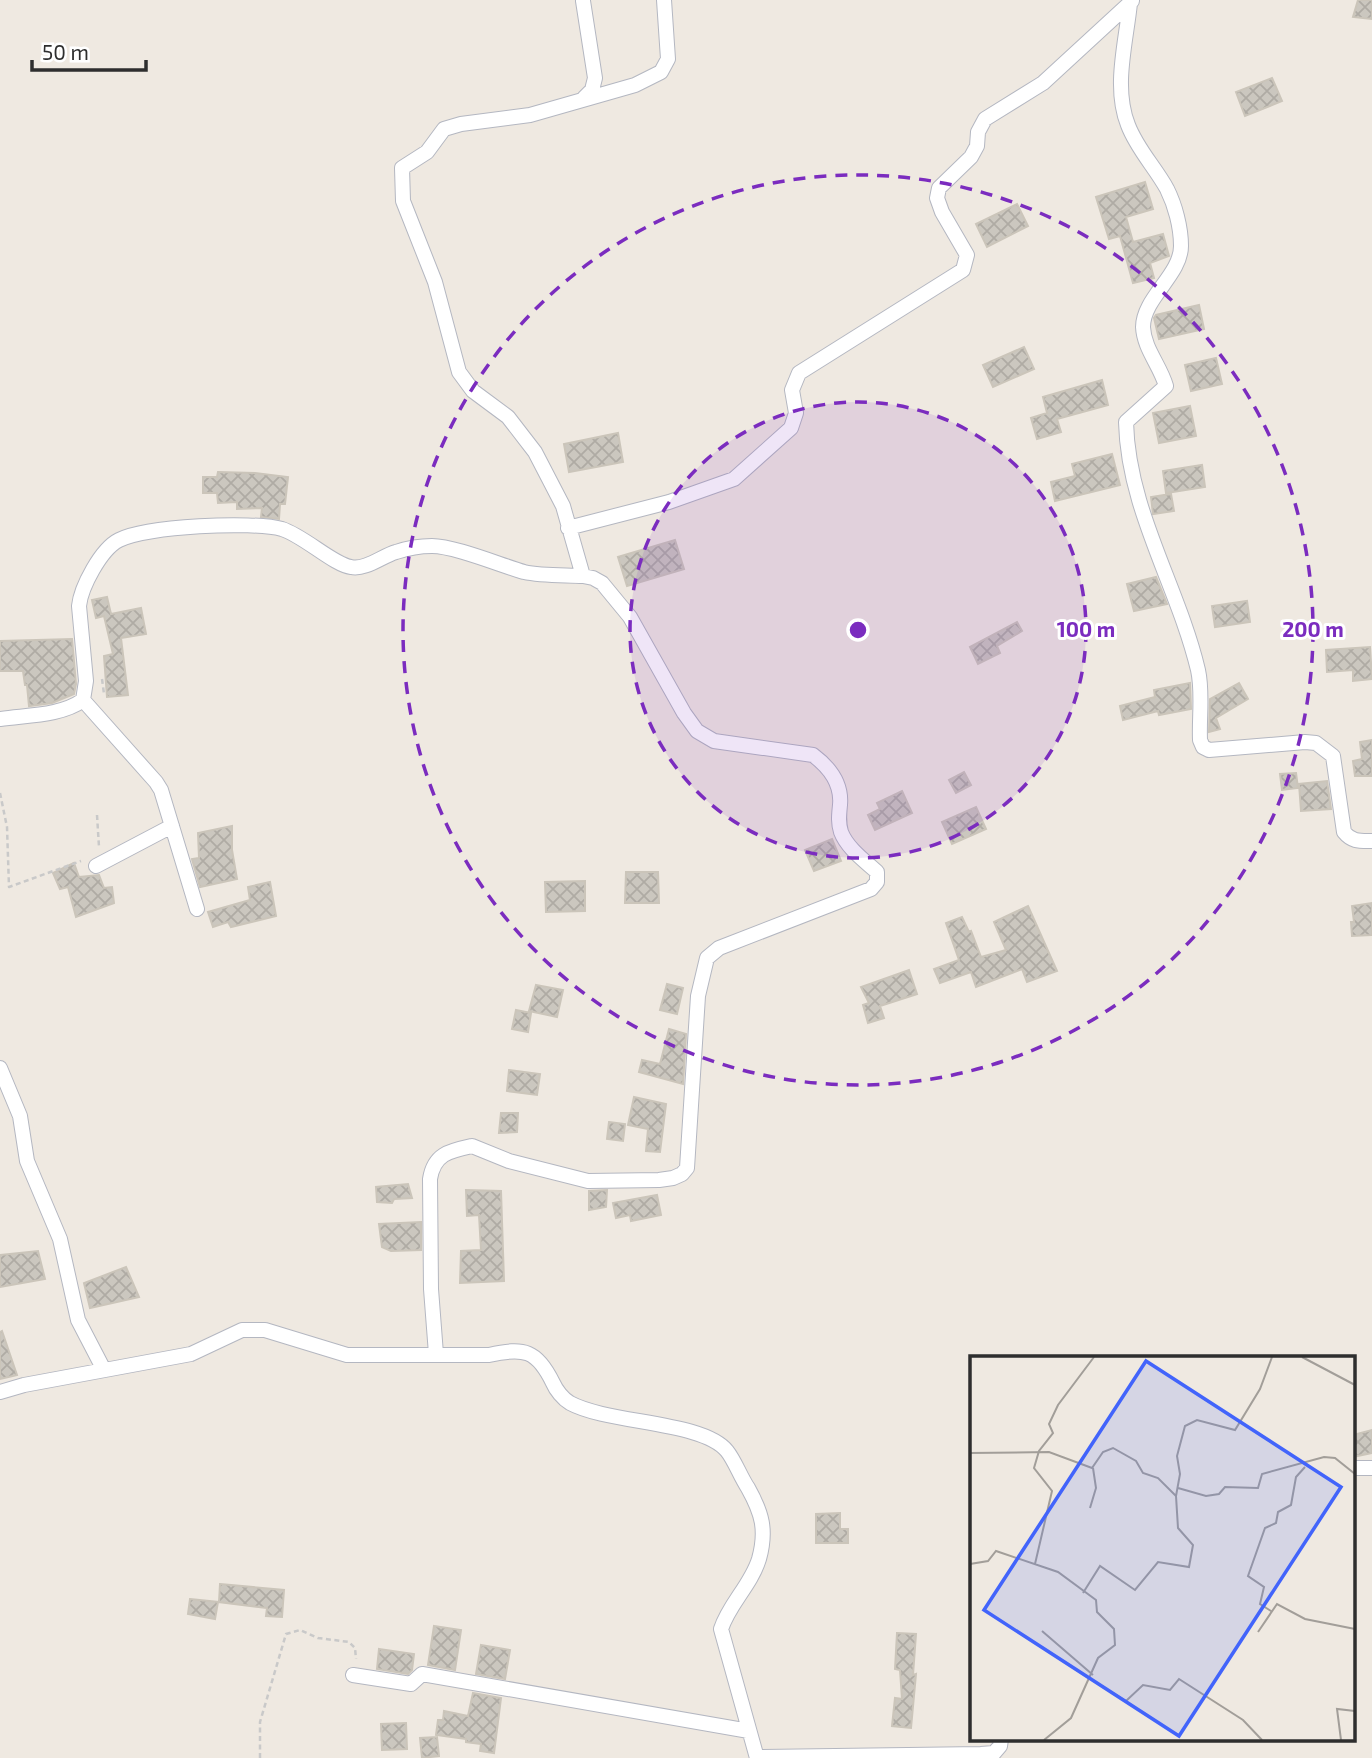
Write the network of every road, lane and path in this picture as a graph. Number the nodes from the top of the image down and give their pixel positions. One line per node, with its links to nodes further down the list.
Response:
1 (664, 0): 4 (street)
2 (583, 1): 4 (street)
3 (1131, 2): 5 (street); 14 (street)
4 (583, 99): 5 (street)
5 (568, 528): 6 (street)
6 (583, 576): 9 (street); 18 (street)
7 (100, 669): 8 (path)
8 (104, 694)
9 (83, 700): 10 (street); 13 (street)
10 (0, 719)
11 (0, 793): 15 (path)
12 (97, 815): 15 (path)
13 (172, 826): 15 (street); 16 (street)
14 (1372, 841)
15 (96, 866)
16 (197, 909)
17 (0, 1068): 19 (street)
18 (436, 1354): 19 (street); 24 (street)
19 (104, 1370): 20 (street)
20 (0, 1392)
21 (1354, 1468): 22 (street)
22 (1372, 1468)
23 (353, 1675): 24 (street); 27 (path)
24 (749, 1731): 26 (street)
25 (1000, 1740): 26 (street)
26 (757, 1757)
27 (260, 1758)

